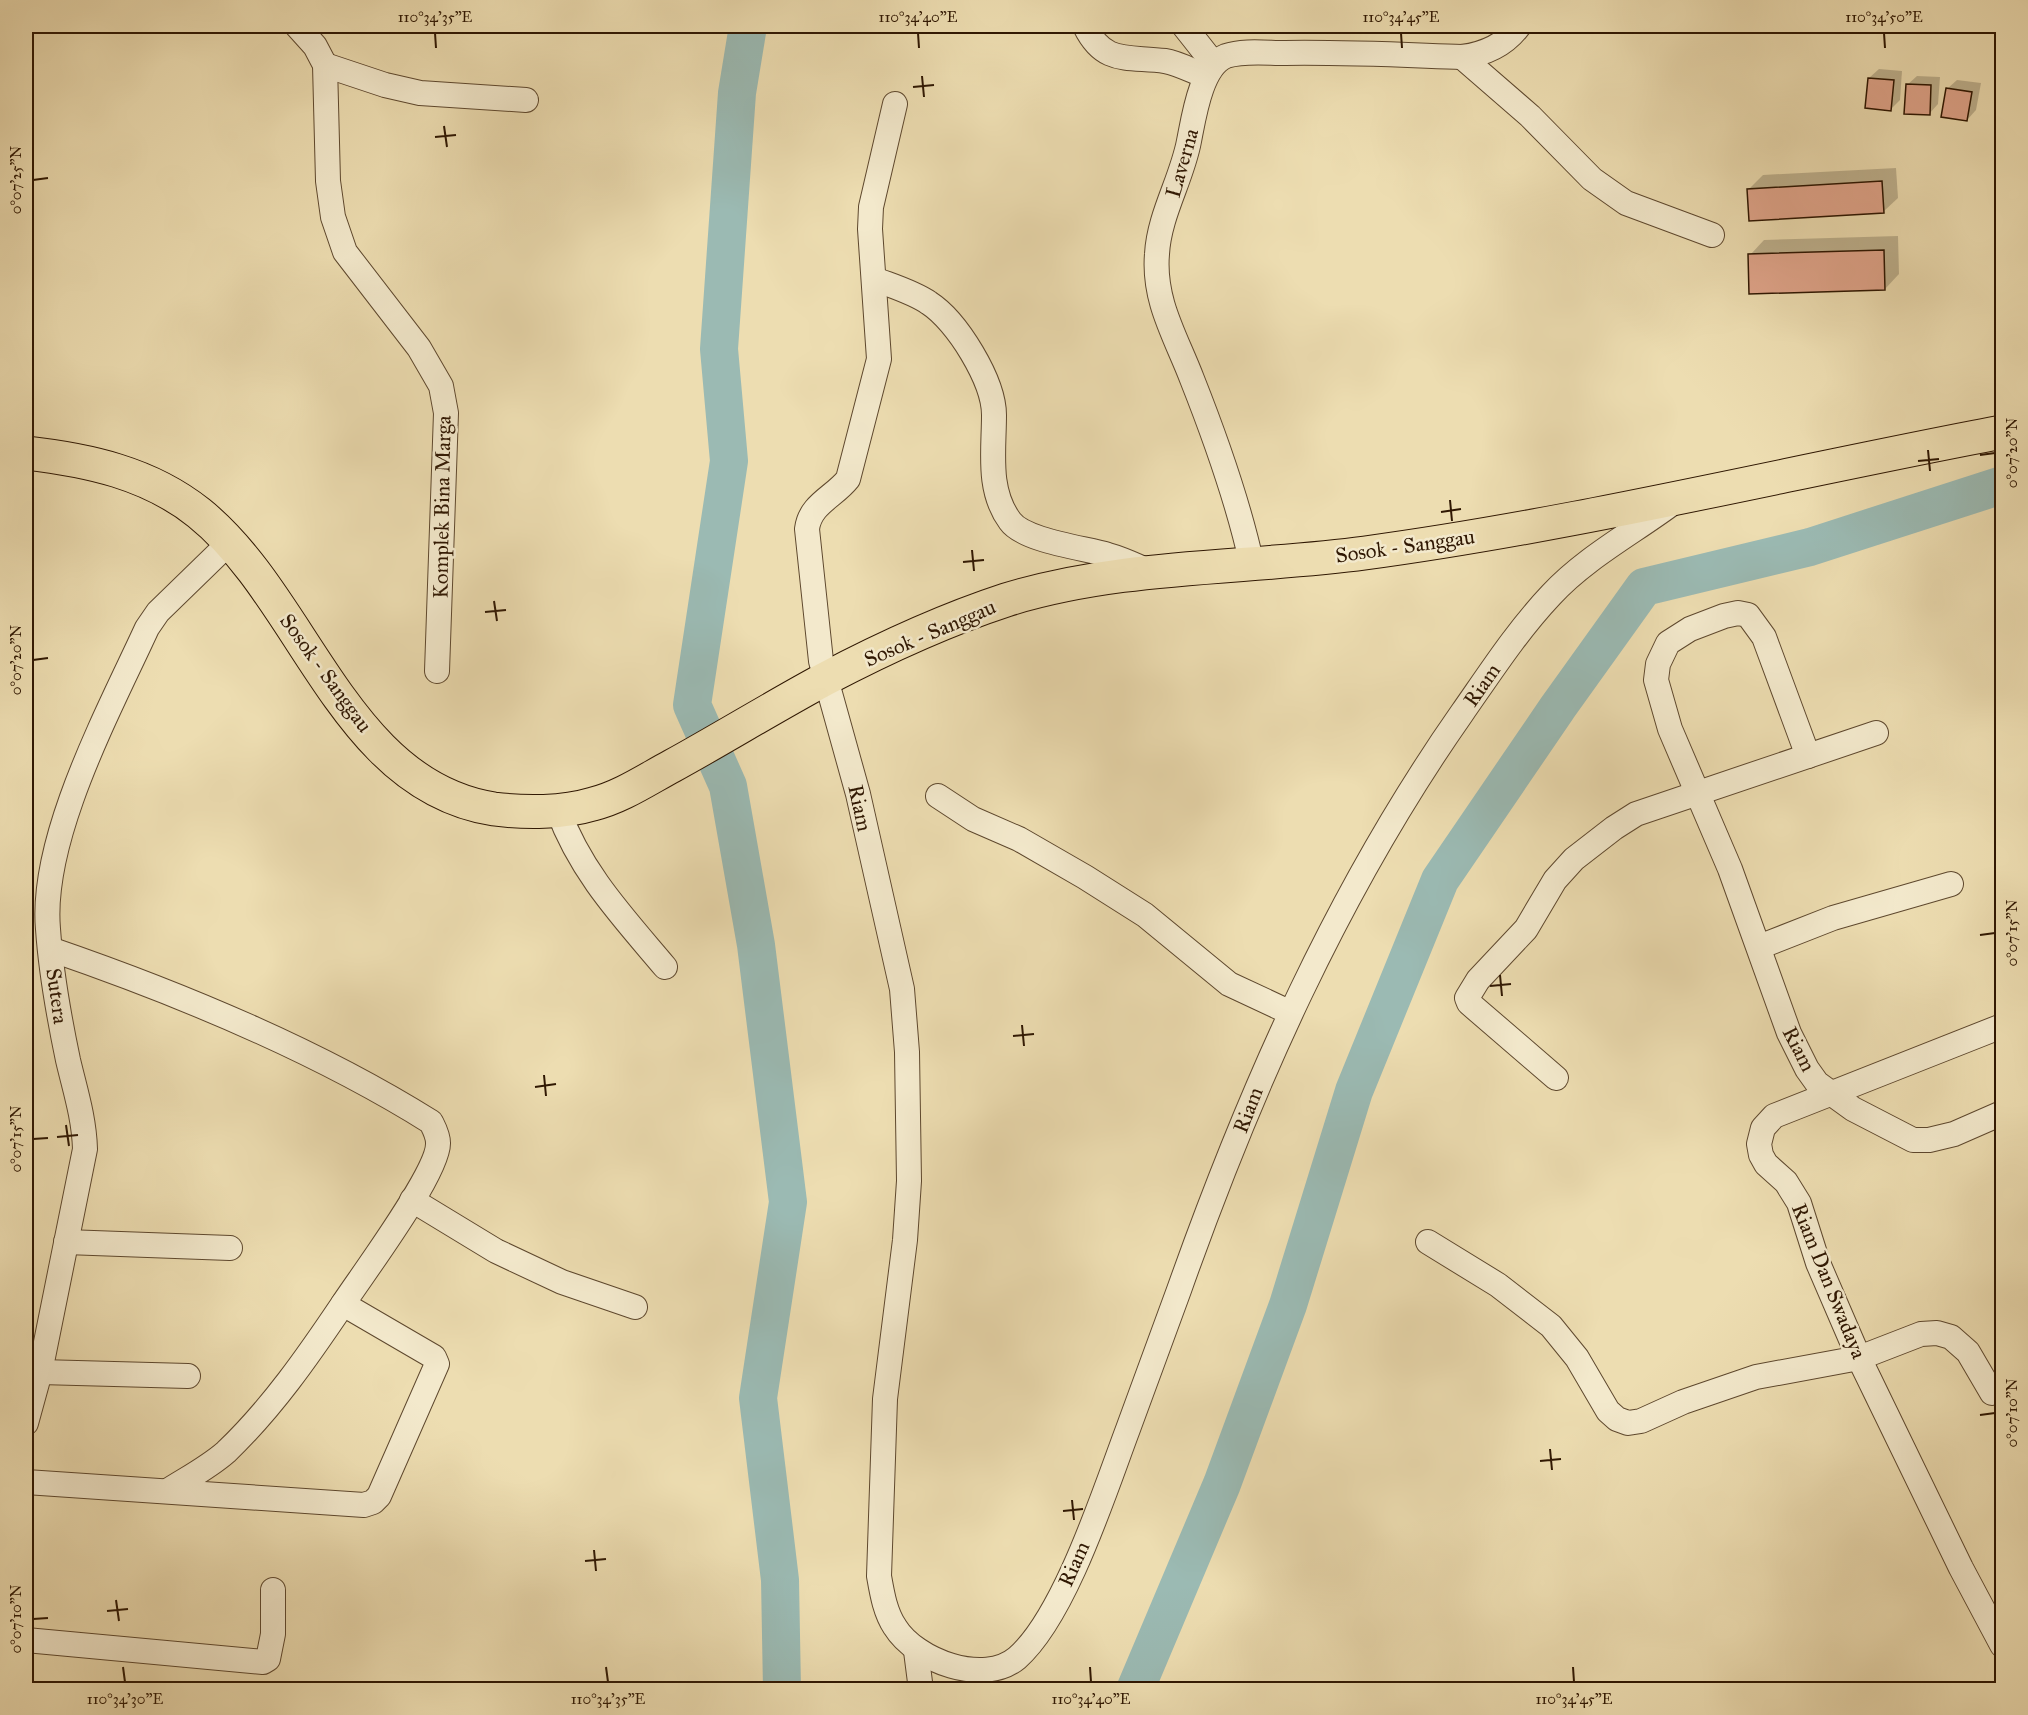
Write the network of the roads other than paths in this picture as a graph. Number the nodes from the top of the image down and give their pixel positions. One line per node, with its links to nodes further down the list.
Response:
1 (297, 26): 6 (street)
2 (1085, 26): 7 (street)
3 (1184, 26): 7 (street)
4 (1519, 26): 5 (street)
5 (1462, 57): 7 (street); 10 (street)
6 (326, 65): 8 (street); 18 (street, Komplek Bina Marga)
7 (1210, 70): 16 (street, Laverna)
8 (526, 100)
9 (895, 104): 11 (street)
10 (1712, 235)
11 (874, 279): 17 (street); 19 (street, Riam)
12 (2002, 432): 14 (highway, Sosok - Sanggau)
13 (26, 453): 15 (highway, Sosok - Sanggau)
14 (1681, 496): 16 (highway, Sosok - Sanggau); 29 (street, Riam)
15 (230, 542): 24 (highway, Sosok - Sanggau); 26 (street, Sutera)
16 (1252, 565): 17 (highway, Sosok - Sanggau)
17 (1155, 574): 19 (highway, Sosok - Sanggau)
18 (438, 671)
19 (825, 679): 24 (highway, Sosok - Sanggau); 50 (street, Riam)
20 (1876, 733): 21 (street)
21 (1808, 756): 22 (street); 22 (street, Riam)
22 (1698, 795): 27 (street, Riam); 31 (street)
23 (938, 796): 29 (street)
24 (558, 810): 28 (street)
25 (1951, 884): 27 (street)
26 (41, 937): 34 (street); 35 (street, Sutera)
27 (1759, 947): 32 (street, Riam)
28 (665, 967)
29 (1289, 1012): 50 (street, Riam)
30 (2002, 1026): 32 (street, Riam Dan Swadaya)
31 (1556, 1078)
32 (1832, 1094): 33 (street, Riam); 40 (street, Riam Dan Swadaya)
33 (2002, 1113)
34 (412, 1200): 38 (street); 39 (street)
35 (66, 1242): 37 (street); 41 (street, Sutera)
36 (1428, 1242): 40 (street)
37 (230, 1248)
38 (343, 1304): 46 (street); 46 (street)
39 (635, 1307)
40 (1859, 1358): 43 (street); 49 (street, Riam Dan Swadaya)
41 (40, 1372): 42 (street); 44 (street, Sutera)
42 (188, 1376)
43 (1992, 1393)
44 (26, 1423)
45 (26, 1482): 46 (street)
46 (169, 1490)
47 (273, 1590): 48 (street)
48 (26, 1640)
49 (2002, 1645)
50 (916, 1651): 51 (street)
51 (921, 1689)

